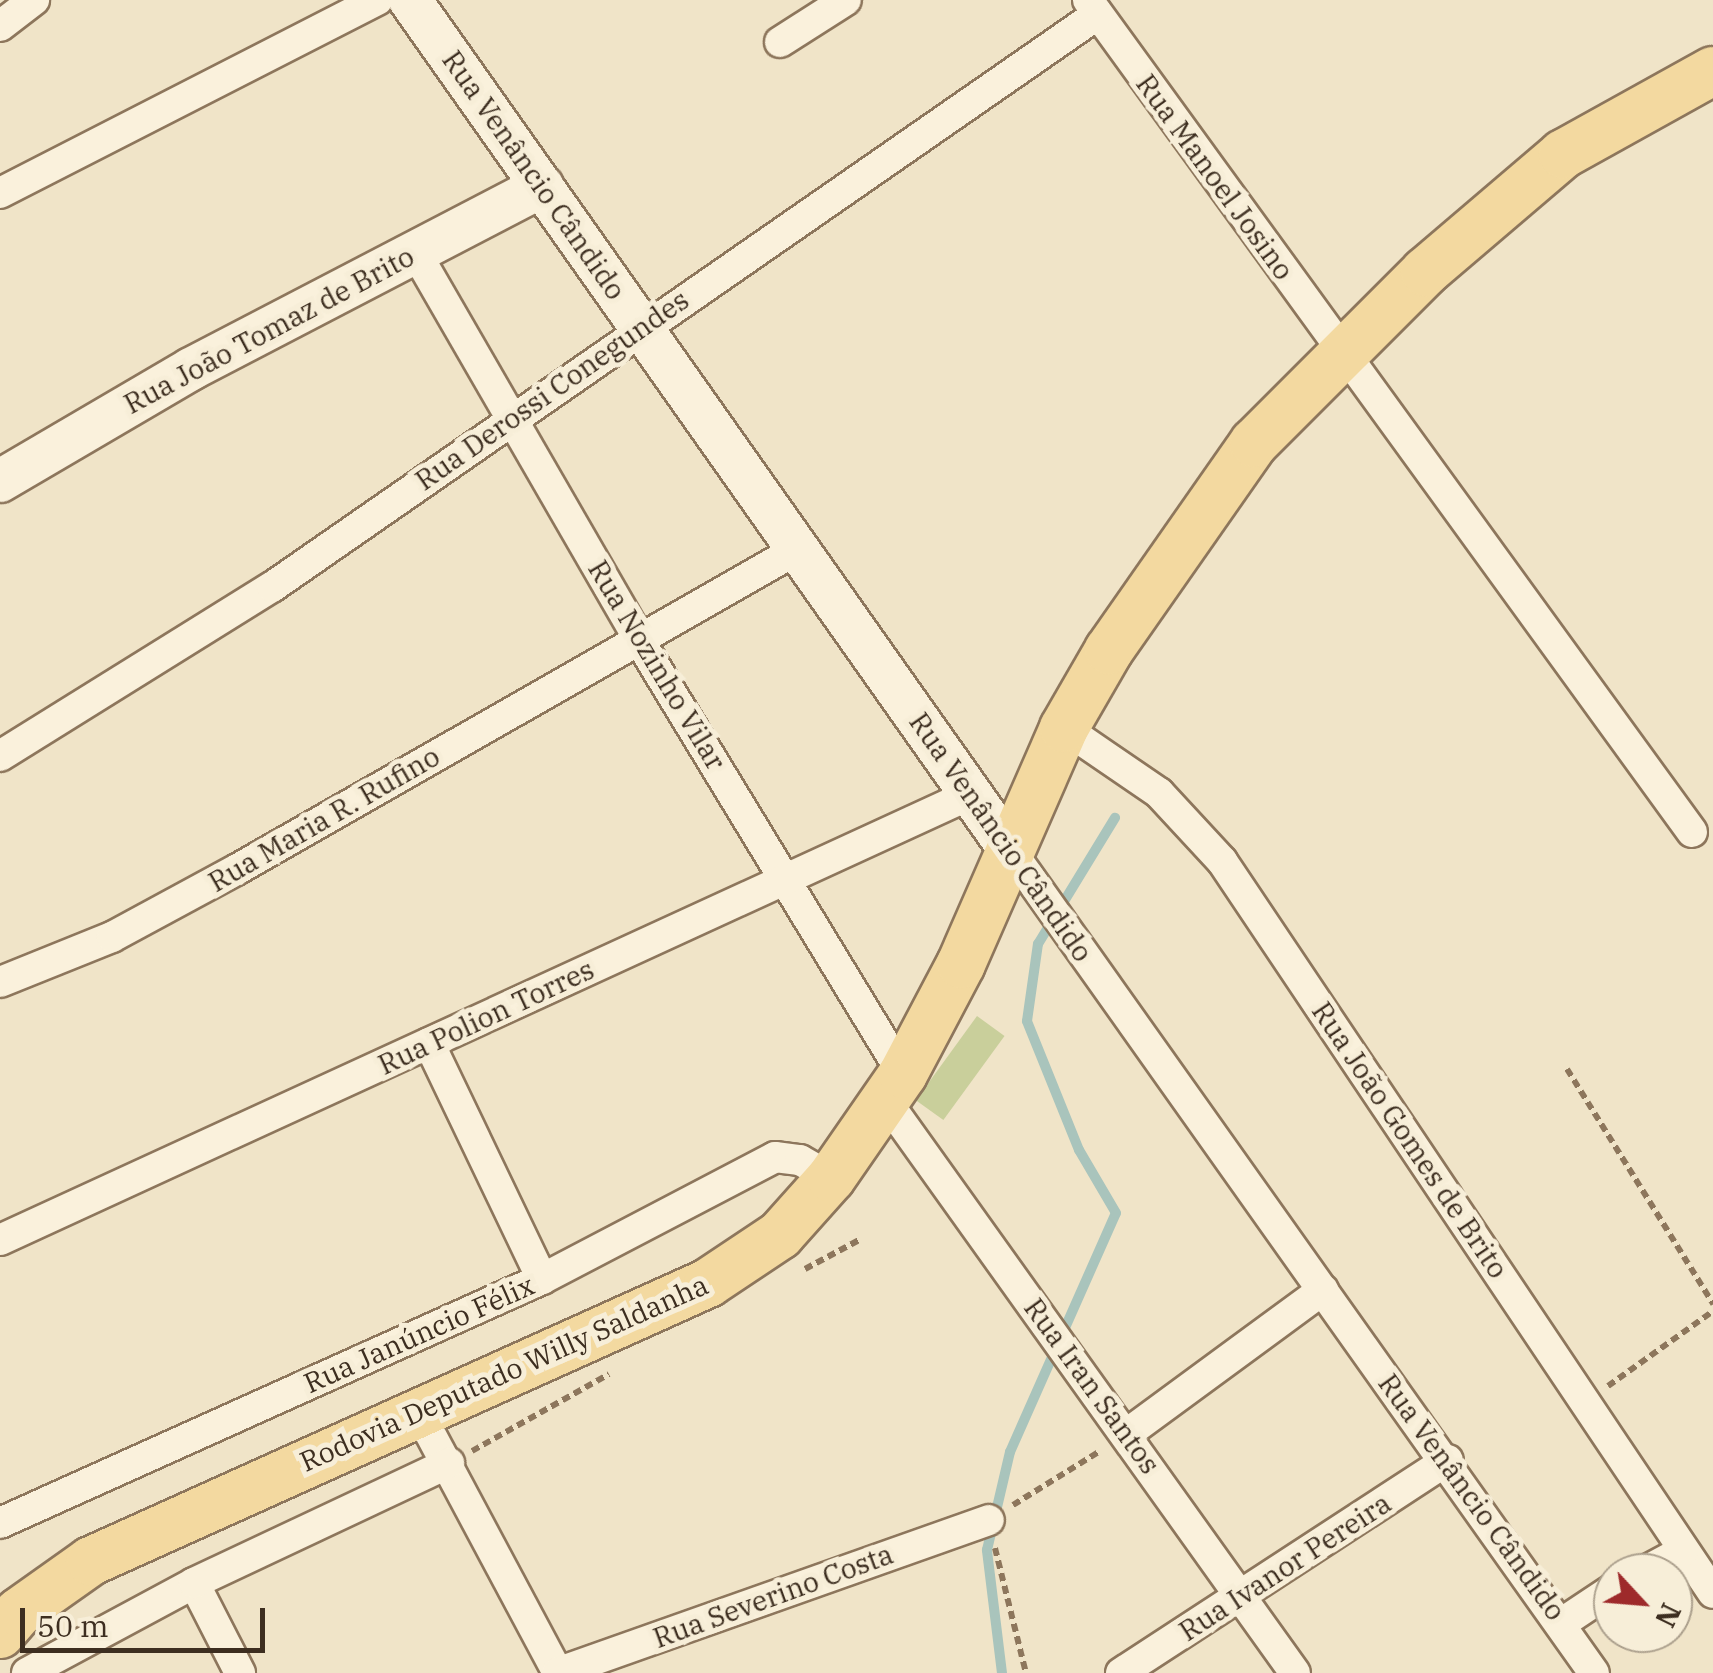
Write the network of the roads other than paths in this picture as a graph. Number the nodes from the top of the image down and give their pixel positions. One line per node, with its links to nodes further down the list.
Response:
1 (34, 0): 6 (street)
2 (377, 0): 10 (street)
3 (846, 0): 7 (street)
4 (425, 5): 9 (street, Rua Venâncio Cândido)
5 (1093, 7): 12 (street, Rua Derossi Conegundes); 13 (street, Rua Manoel Josino)
6 (0, 26)
7 (780, 42)
8 (1713, 71): 13 (main road, Rodovia Deputado Willy Saldanha)
9 (542, 186): 11 (street, Rua João Tomaz de Brito); 12 (street, Rua Venâncio Cândido)
10 (0, 194)
11 (416, 253): 14 (street, Rua Nozinho Vilar); 15 (street, Rua João Tomaz de Brito)
12 (641, 327): 14 (street, Rua Derossi Conegundes); 16 (street, Rua Venâncio Cândido)
13 (1342, 354): 18 (main road, Rodovia Deputado Willy Saldanha); 21 (street, Rua Manoel Josino)
14 (512, 416): 17 (street, Rua Nozinho Vilar); 19 (street, Rua Derossi Conegundes)
15 (0, 480)
16 (798, 549): 17 (street, Rua Maria R. Rufino); 20 (street, Rua Venâncio Cândido)
17 (639, 640): 23 (street, Rua Nozinho Vilar); 24 (street, Rua Maria R. Rufino)
18 (1064, 728): 22 (main road, Rodovia Deputado Willy Saldanha); 37 (street, Rua João Gomes de Brito)
19 (0, 756)
20 (971, 794): 22 (street, Rua Venâncio Cândido); 23 (street, Rua Polion Torres)
21 (1692, 832)
22 (1010, 850): 26 (main road, Rodovia Deputado Willy Saldanha); 30 (street, Rua Venâncio Cândido)
23 (787, 878): 25 (street, Rua Polion Torres); 26 (street, Rua Nozinho Vilar)
24 (0, 982)
25 (428, 1043): 28 (street, Rua Polion Torres); 29 (street)
26 (894, 1088): 27 (main road, Rodovia Deputado Willy Saldanha); 32 (street, Rua Iran Santos)
27 (832, 1178): 29 (street, Rua Janúncio Félix); 31 (main road, Rodovia Deputado Willy Saldanha)
28 (0, 1240)
29 (542, 1279): 36 (street, Rua Janúncio Félix)
30 (1323, 1290): 32 (street); 33 (street, Rua Venâncio Cândido)
31 (417, 1410): 34 (street); 44 (main road, Rodovia Deputado Willy Saldanha)
32 (1128, 1433): 41 (street, Rua Iran Santos)
33 (1448, 1460): 41 (street, Rua Ivanor Pereira); 43 (street, Rua Venâncio Cândido)
34 (449, 1463): 39 (street); 47 (street)
35 (989, 1520): 47 (street, Rua Severino Costa)
36 (0, 1523)
37 (1683, 1550): 38 (street); 40 (street, Rua João Gomes de Brito)
38 (1678, 1553)
39 (194, 1583): 45 (street); 46 (street)
40 (1713, 1593)
41 (1240, 1596): 48 (street, Rua Ivanor Pereira); 49 (street, Rua Iran Santos)
42 (1593, 1603): 43 (street)
43 (1562, 1622): 50 (street, Rua Venâncio Cândido)
44 (0, 1634)
45 (27, 1673)
46 (240, 1673)
47 (557, 1673)
48 (1122, 1673)
49 (1294, 1673)
50 (1594, 1673)

